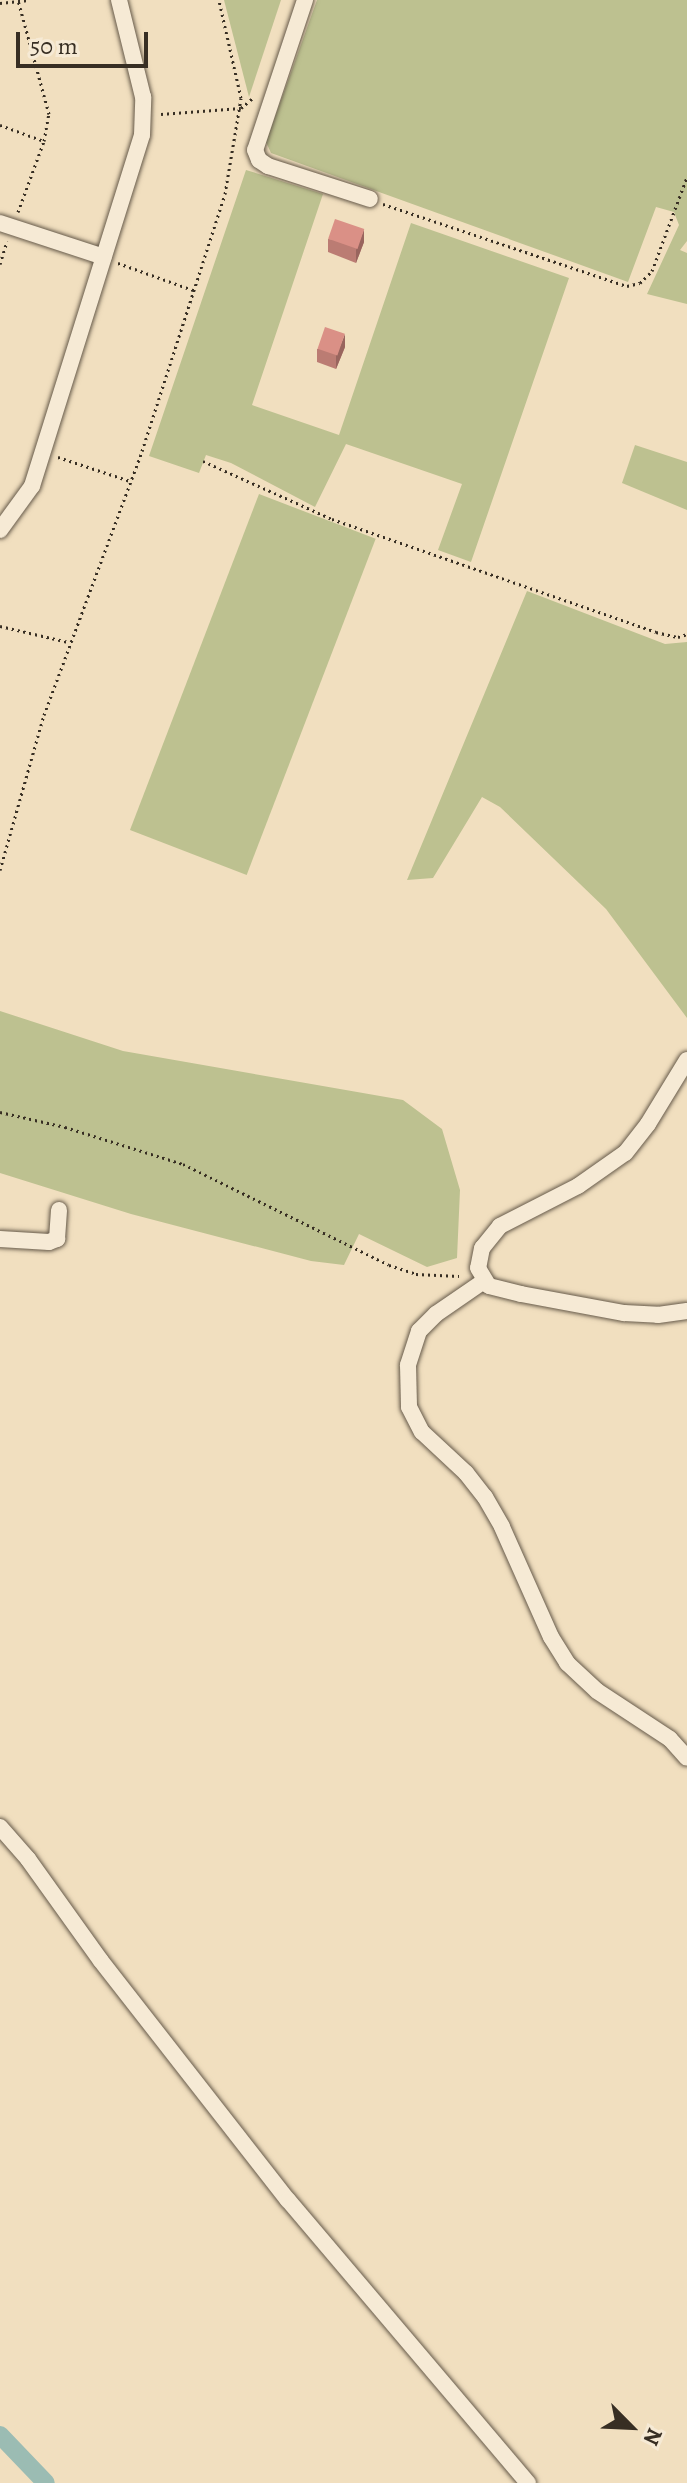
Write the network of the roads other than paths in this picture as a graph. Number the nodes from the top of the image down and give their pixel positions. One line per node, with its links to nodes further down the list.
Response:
1 (119, 0): 5 (street)
2 (305, 0): 3 (street)
3 (370, 199)
4 (6, 225): 5 (street)
5 (104, 257): 6 (street)
6 (0, 530)
7 (687, 1060): 10 (street)
8 (59, 1210): 9 (street)
9 (0, 1239)
10 (482, 1278): 11 (street); 12 (street)
11 (687, 1311)
12 (687, 1758)
13 (0, 1827): 14 (street)
14 (528, 2483)

